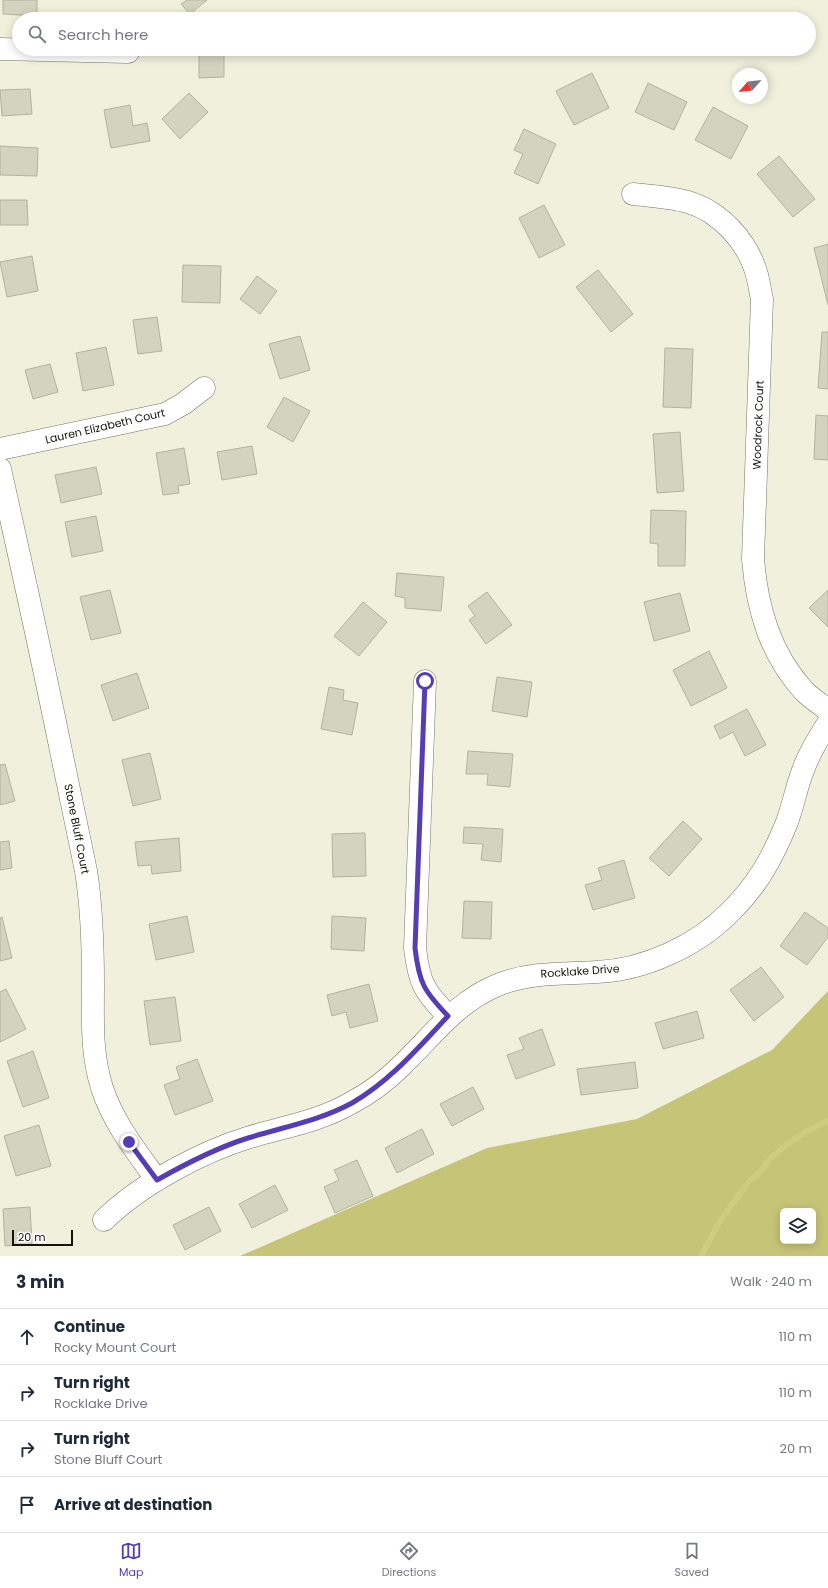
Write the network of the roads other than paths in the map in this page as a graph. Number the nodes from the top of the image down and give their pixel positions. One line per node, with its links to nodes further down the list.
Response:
1 (0, 49): 2 (street)
2 (12, 49)
3 (634, 194): 8 (street, Woodrock Court)
4 (204, 388): 5 (street, Lauren Elizabeth Court)
5 (0, 449)
6 (0, 469): 11 (street, Stone Bluff Court)
7 (425, 681): 10 (street)
8 (828, 710)
9 (828, 723): 10 (street, Rocklake Drive)
10 (448, 1016): 11 (street, Rocklake Drive)
11 (157, 1180): 12 (street, Rocklake Drive)
12 (104, 1220)

